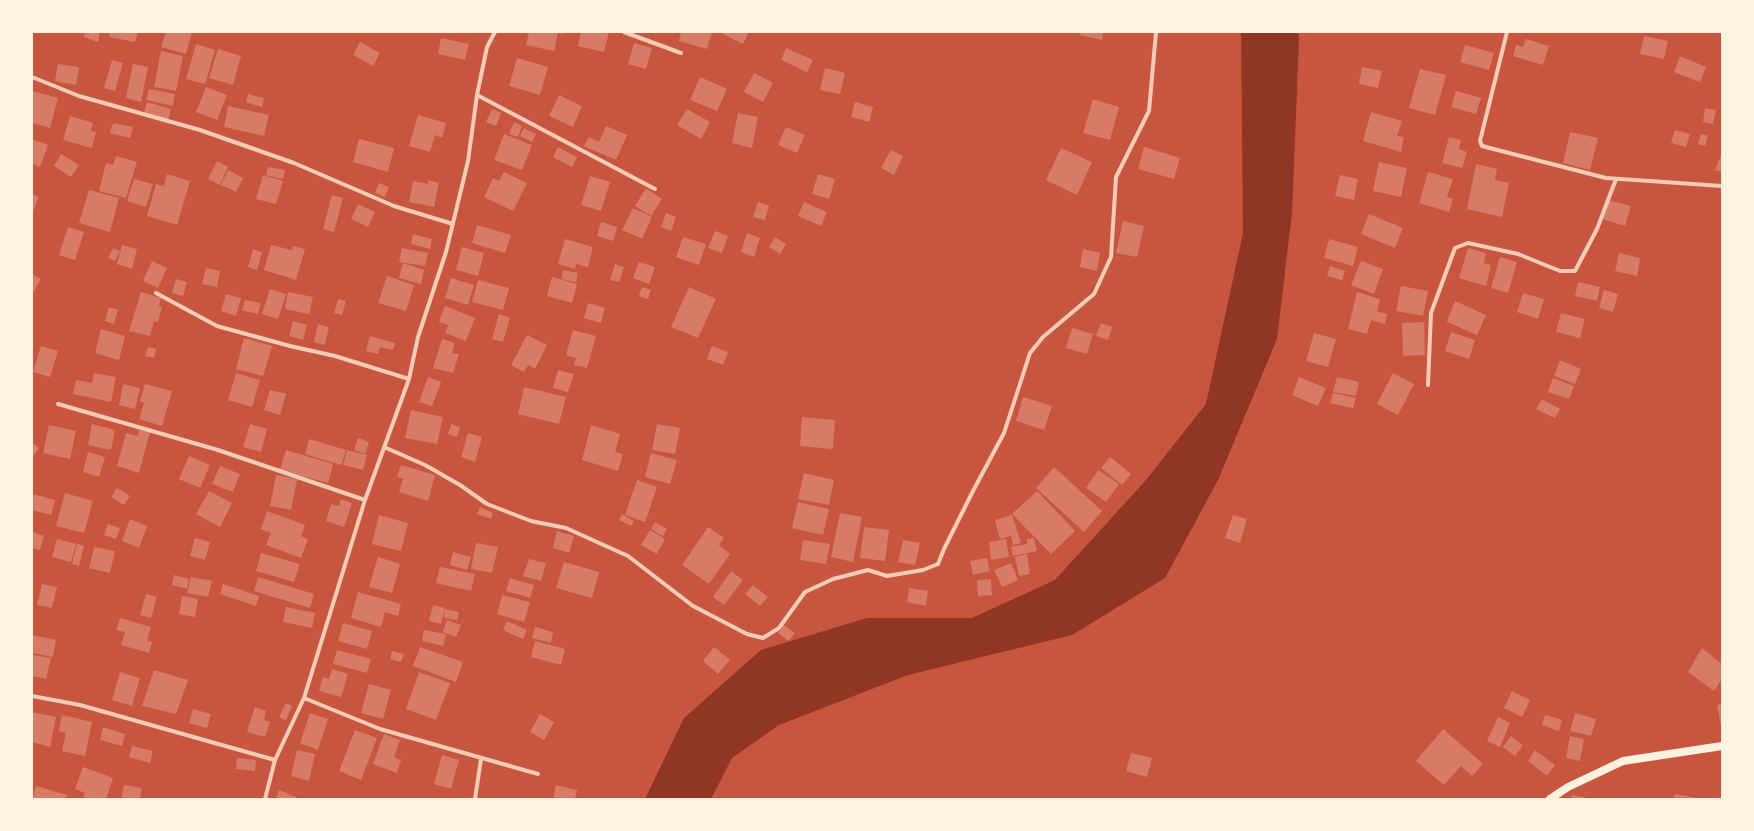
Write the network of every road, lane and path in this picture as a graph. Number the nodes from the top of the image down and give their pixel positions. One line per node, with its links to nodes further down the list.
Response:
1 (495, 32): 7 (street)
2 (624, 32): 5 (street)
3 (1156, 32): 16 (street)
4 (1507, 32): 8 (street)
5 (681, 53)
6 (32, 78): 11 (street)
7 (477, 95): 10 (street); 11 (street)
8 (1616, 178): 9 (street); 14 (street)
9 (1722, 186)
10 (655, 189)
11 (453, 224): 13 (street)
12 (156, 293): 13 (street)
13 (409, 379): 16 (street)
14 (1428, 385)
15 (58, 404): 17 (street)
16 (384, 447): 17 (street)
17 (366, 500): 19 (street)
18 (32, 696): 22 (street)
19 (304, 698): 21 (street); 22 (street)
20 (1722, 746): 26 (main road)
21 (481, 759): 23 (street); 25 (street)
22 (275, 760): 24 (street)
23 (538, 774)
24 (265, 799)
25 (475, 799)
26 (1550, 799)

